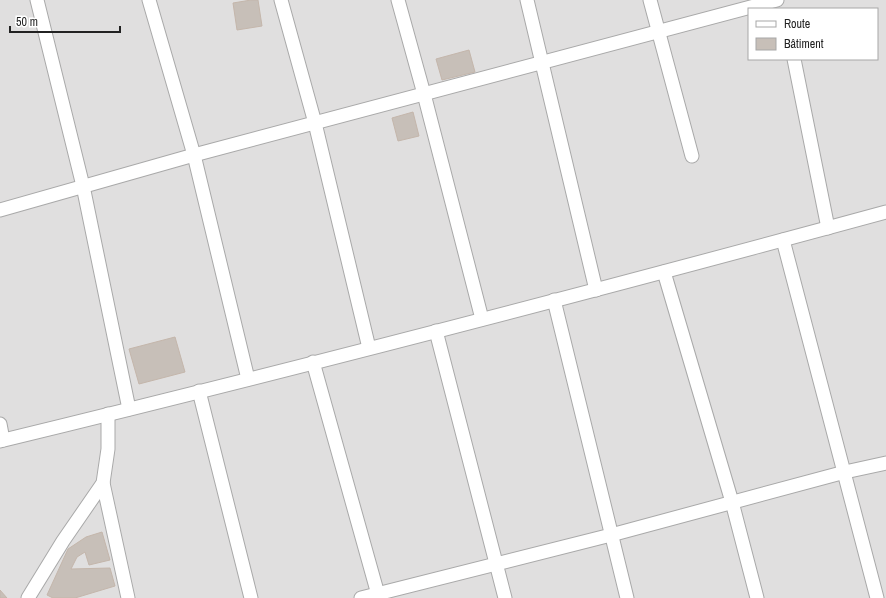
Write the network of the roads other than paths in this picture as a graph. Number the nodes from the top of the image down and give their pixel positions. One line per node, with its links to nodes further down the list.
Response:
1 (37, 0): 15 (street)
2 (149, 0): 13 (street)
3 (281, 0): 12 (street)
4 (398, 0): 11 (street)
5 (527, 0): 10 (street)
6 (650, 0): 8 (street)
7 (777, 0): 8 (street)
8 (657, 32): 10 (street); 14 (street)
9 (794, 60): 18 (street)
10 (542, 63): 11 (street); 21 (street)
11 (424, 94): 12 (street); 23 (street)
12 (315, 123): 13 (street); 25 (street)
13 (194, 155): 15 (street); 27 (street)
14 (692, 156)
15 (83, 186): 16 (street); 29 (street)
16 (0, 210)
17 (886, 212): 18 (street)
18 (828, 228): 19 (street)
19 (783, 240): 20 (street); 34 (street)
20 (664, 272): 21 (street); 36 (street)
21 (596, 290): 22 (street)
22 (554, 300): 23 (street); 37 (street)
23 (482, 319): 24 (street)
24 (436, 331): 25 (street); 38 (street)
25 (369, 348): 26 (street)
26 (312, 362): 27 (street); 39 (street)
27 (248, 378): 28 (street)
28 (199, 391): 29 (street); 42 (street)
29 (129, 409): 30 (street)
30 (108, 414): 32 (street); 35 (street)
31 (0, 424): 32 (street)
32 (2, 440)
33 (886, 463): 34 (street)
34 (845, 472): 36 (street); 47 (street)
35 (103, 483): 40 (street); 41 (street)
36 (732, 502): 37 (street); 46 (street)
37 (612, 535): 38 (street); 45 (street)
38 (496, 564): 39 (street); 44 (street)
39 (378, 596): 43 (street)
40 (28, 598)
41 (128, 598)
42 (251, 598)
43 (361, 598)
44 (505, 598)
45 (627, 598)
46 (757, 598)
47 (877, 598)

